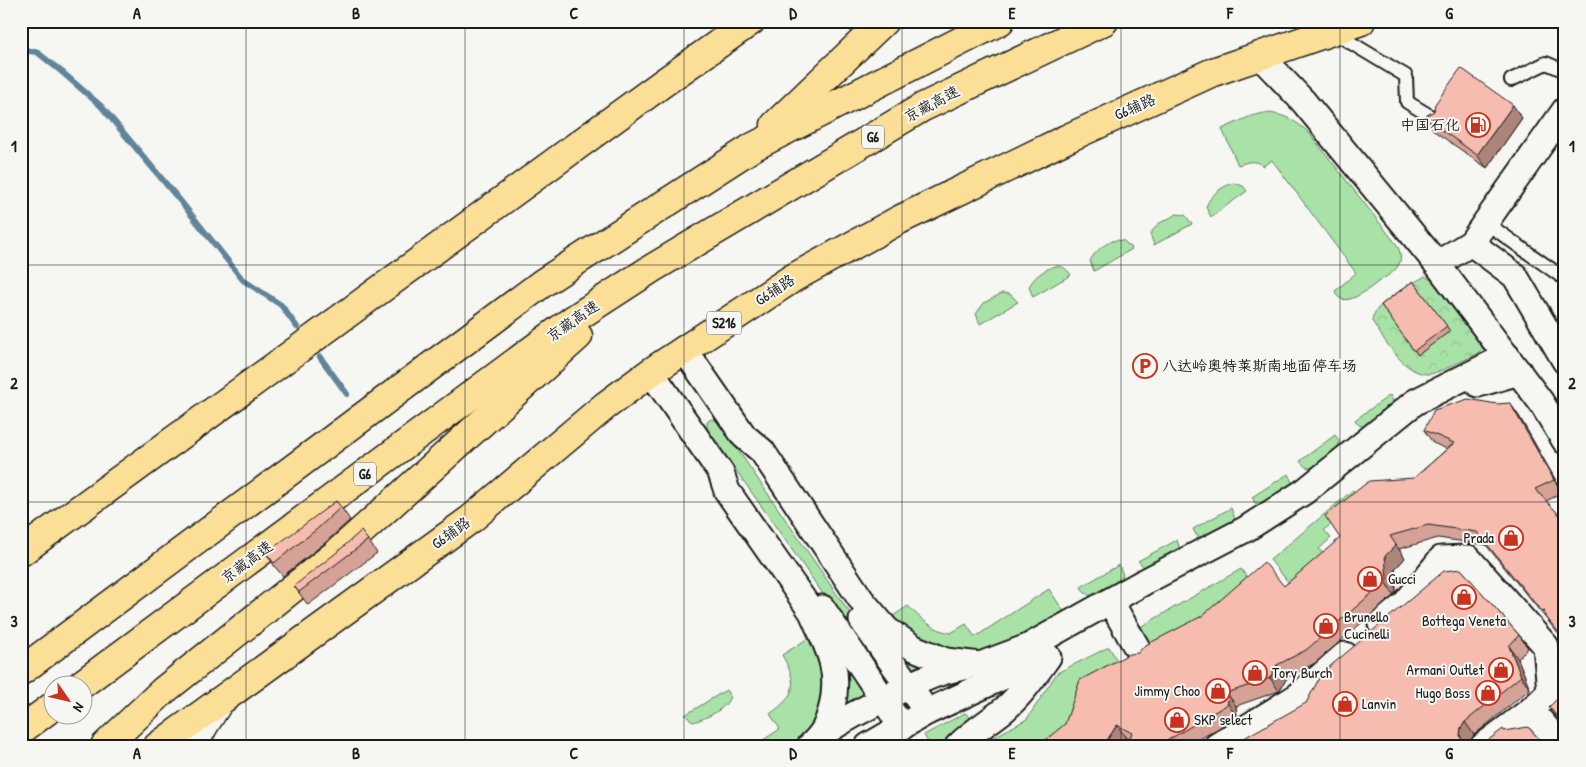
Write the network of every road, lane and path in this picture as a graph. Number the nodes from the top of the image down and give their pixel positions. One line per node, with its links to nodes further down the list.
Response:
1 (751, 21): 25 (main road)
2 (884, 21): 12 (main road)
3 (1000, 21): 12 (main road)
4 (1104, 21): 16 (main road, 京藏高速 / G6)
5 (1361, 21): 6 (main road, G6辅路 / S216)
6 (1332, 32): 7 (main road, G6辅路 / S216); 11 (lane)
7 (1260, 56): 15 (street); 18 (main road, G6辅路 / S216)
8 (1565, 70): 9 (lane)
9 (1511, 80)
10 (1565, 110): 13 (street)
11 (1437, 120)
12 (753, 147): 30 (main road)
13 (1486, 222): 14 (street); 17 (lane)
14 (1471, 243): 15 (street); 19 (street)
15 (1437, 264): 20 (street)
16 (651, 269): 31 (main road, 京藏高速 / G6); 41 (main road)
17 (1565, 279)
18 (684, 350): 21 (main road, G6辅路 / S216); 22 (street)
19 (1565, 360)
20 (1513, 364): 23 (street); 26 (street)
21 (651, 372): 24 (street); 34 (main road, G6辅路 / S216)
22 (744, 436): 29 (street); 32 (street)
23 (1565, 441)
24 (721, 473): 33 (street); 40 (street)
25 (21, 552)
26 (1114, 607): 27 (street); 28 (street); 29 (street)
27 (1055, 648): 36 (street); 45 (street)
28 (1140, 653)
29 (980, 665): 32 (street)
30 (21, 671)
31 (92, 677)
32 (908, 686): 33 (street); 36 (street)
33 (884, 698): 38 (street); 40 (street)
34 (219, 701): 42 (main road, G6辅路 / S216); 43 (street)
35 (1531, 710): 46 (street); 47 (street); 48 (street)
36 (926, 712): 38 (street)
37 (42, 714): 39 (main road)
38 (902, 727): 44 (street)
39 (21, 730)
40 (815, 741)
41 (105, 746)
42 (158, 746)
43 (193, 746)
44 (868, 746)
45 (958, 746)
46 (1217, 746)
47 (1483, 746)
48 (1562, 746)

